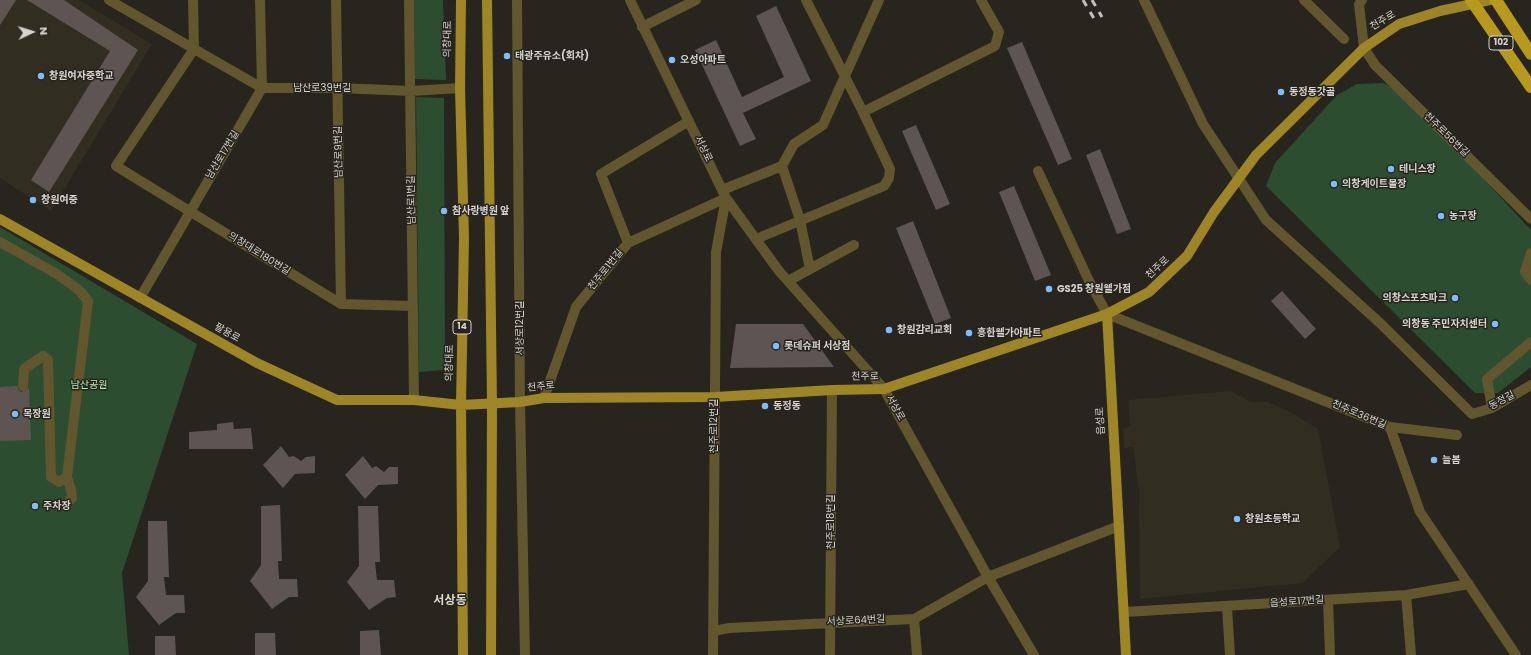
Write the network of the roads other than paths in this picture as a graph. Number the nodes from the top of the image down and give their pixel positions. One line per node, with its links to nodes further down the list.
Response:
1 (109, 0): 23 (street, 남산로39번길)
2 (192, 0): 23 (street)
3 (260, 0): 27 (street)
4 (336, 0): 28 (street, 남산로9번길)
5 (409, 0): 30 (street, 남산로1번길)
6 (461, 0): 29 (main road, 의창대로 / 14)
7 (487, 0): 61 (main road)
8 (517, 0): 60 (street, 서상로12번길)
9 (630, 0): 20 (street, 서상로)
10 (696, 0): 20 (street)
11 (806, 0): 25 (street)
12 (879, 0): 25 (street)
13 (982, 0): 31 (street)
14 (1144, 0): 63 (street, 동정길)
15 (1304, 0): 21 (street)
16 (1362, 0): 22 (street, 천주로)
17 (1471, 0): 26 (highway, 102)
18 (1490, 0): 22 (main road, 천주로)
19 (1496, 0): 24 (highway, 102)
20 (642, 27): 32 (street, 서상로)
21 (1344, 39)
22 (1364, 48): 38 (street, 천주로56번길); 51 (main road, 천주로)
23 (194, 49): 27 (street, 남산로39번길); 36 (street, 의창대로180번길)
24 (1531, 54)
25 (845, 77): 31 (street); 33 (street)
26 (1531, 87)
27 (262, 88): 28 (street, 남산로39번길); 36 (street, 남산로17번길)
28 (338, 88): 30 (street, 남산로39번길); 49 (street, 남산로9번길)
29 (460, 88): 30 (street, 남산로39번길); 62 (main road, 의창대로 / 14)
30 (411, 91): 50 (street, 남산로1번길)
31 (863, 112): 39 (street)
32 (689, 121): 35 (street, 서상로); 42 (street)
33 (782, 166): 35 (street, 천주로1번길); 39 (street)
34 (1038, 171): 51 (street)
35 (724, 194): 40 (street, 서상로); 42 (street, 천주로1번길); 57 (street, 천주로12번길)
36 (190, 211): 48 (street, 남산로17번길); 49 (street, 의창대로180번길)
37 (0, 219): 48 (main road, 팔용로)
38 (1531, 219)
39 (800, 220): 40 (street); 45 (street)
40 (756, 238): 47 (street, 서상로)
41 (0, 242): 66 (street)
42 (628, 243): 58 (street, 천주로1번길)
43 (854, 245): 45 (street)
44 (1531, 253): 46 (street)
45 (810, 269): 47 (street)
46 (1531, 280)
47 (788, 281): 55 (street, 서상로)
48 (140, 298): 59 (main road, 팔용로)
49 (341, 304): 50 (street)
50 (413, 306): 59 (street, 남산로1번길)
51 (1107, 314): 55 (main road, 천주로); 64 (street, 천주로36번길); 68 (main road, 읍성로)
52 (1531, 342): 63 (street)
53 (1531, 385): 63 (street, 동정길)
54 (23, 386): 66 (street)
55 (884, 389): 56 (main road, 천주로); 69 (street, 서상로)
56 (832, 390): 57 (main road, 천주로); 76 (street, 천주로18번길)
57 (714, 397): 58 (main road, 천주로); 77 (street, 천주로12번길)
58 (544, 398): 60 (main road, 천주로)
59 (414, 400): 62 (main road, 팔용로)
60 (520, 402): 61 (main road, 천주로); 80 (street, 서상로12번길)
61 (492, 404): 62 (main road, 천주로); 79 (main road)
62 (461, 405): 78 (main road, 의창대로 / 14)
63 (1492, 408)
64 (1390, 427): 65 (street); 70 (street, 천주로36번길)
65 (1457, 435)
66 (67, 477): 67 (street)
67 (70, 500)
68 (1119, 526): 69 (street); 74 (main road, 읍성로)
69 (988, 578): 75 (street, 서상로64번길); 84 (street, 서상로)
70 (1469, 584): 71 (street, 읍성로17번길); 89 (street, 천주로36번길)
71 (1406, 595): 72 (street, 읍성로17번길); 88 (street)
72 (1328, 600): 73 (street, 읍성로17번길); 87 (street)
73 (1227, 607): 74 (street, 읍성로17번길); 86 (street)
74 (1125, 612): 85 (main road, 읍성로)
75 (914, 619): 76 (street, 서상로64번길); 83 (street)
76 (830, 623): 77 (street, 서상로64번길); 82 (street, 천주로18번길)
77 (713, 631): 81 (street, 천주로12번길)
78 (463, 655)
79 (490, 655)
80 (525, 655)
81 (713, 655)
82 (830, 655)
83 (917, 655)
84 (1034, 655)
85 (1126, 655)
86 (1230, 655)
87 (1330, 655)
88 (1411, 655)
89 (1516, 655)

